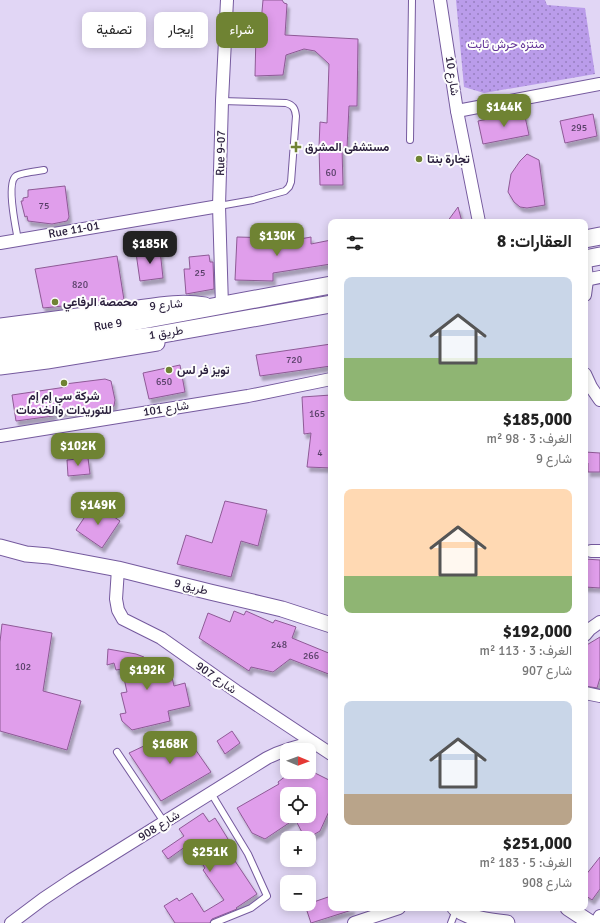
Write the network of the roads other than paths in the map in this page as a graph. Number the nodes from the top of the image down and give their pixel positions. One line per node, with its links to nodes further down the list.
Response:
1 (227, 0): 5 (street, Rue 9-07)
2 (412, 0): 7 (lane)
3 (440, 0): 6 (street, شارع 10)
4 (600, 84): 6 (street)
5 (222, 100): 9 (street, Rue 9-07); 9 (lane)
6 (457, 111): 10 (street, شارع 10)
7 (410, 140)
8 (44, 170): 13 (lane)
9 (219, 206): 13 (street, Rue 11-01); 21 (street, Rue 9-07)
10 (478, 219)
11 (600, 236): 12 (main road)
12 (588, 238)
13 (18, 240): 14 (street, Rue 11-01)
14 (0, 243)
15 (600, 256): 16 (main road)
16 (588, 258)
17 (600, 276): 18 (street)
18 (588, 279)
19 (328, 287): 21 (main road, شارع 9)
20 (328, 305): 22 (main road, طريق 1)
21 (219, 306): 23 (street, شارع 9); 24 (main road, Rue 9)
22 (219, 324): 25 (main road, طريق 1); 26 (street)
23 (0, 326)
24 (0, 341)
25 (0, 354)
26 (0, 366)
27 (328, 380): 30 (street, شارع 101)
28 (588, 380): 29 (street)
29 (600, 400)
30 (0, 436)
31 (0, 539): 33 (street, طريق 9)
32 (0, 546): 33 (street, طريق 9)
33 (49, 556): 34 (street, طريق 9)
34 (118, 569): 36 (street, طريق 9); 40 (street, شارع 907)
35 (600, 622): 37 (street)
36 (328, 624)
37 (588, 631)
38 (588, 694): 39 (street)
39 (600, 696)
40 (314, 743)
41 (316, 744): 44 (street, شارع 907)
42 (280, 751): 45 (street, شارع 908)
43 (117, 752): 46 (lane)
44 (328, 752)
45 (211, 793): 46 (street, شارع 908); 52 (lane)
46 (164, 822): 51 (street, شارع 908)
47 (390, 911): 53 (street)
48 (573, 911): 55 (street)
49 (454, 914): 54 (street)
50 (600, 916): 56 (street)
51 (11, 923)
52 (214, 923)
53 (354, 923)
54 (506, 923)
55 (591, 923)
56 (596, 923)

